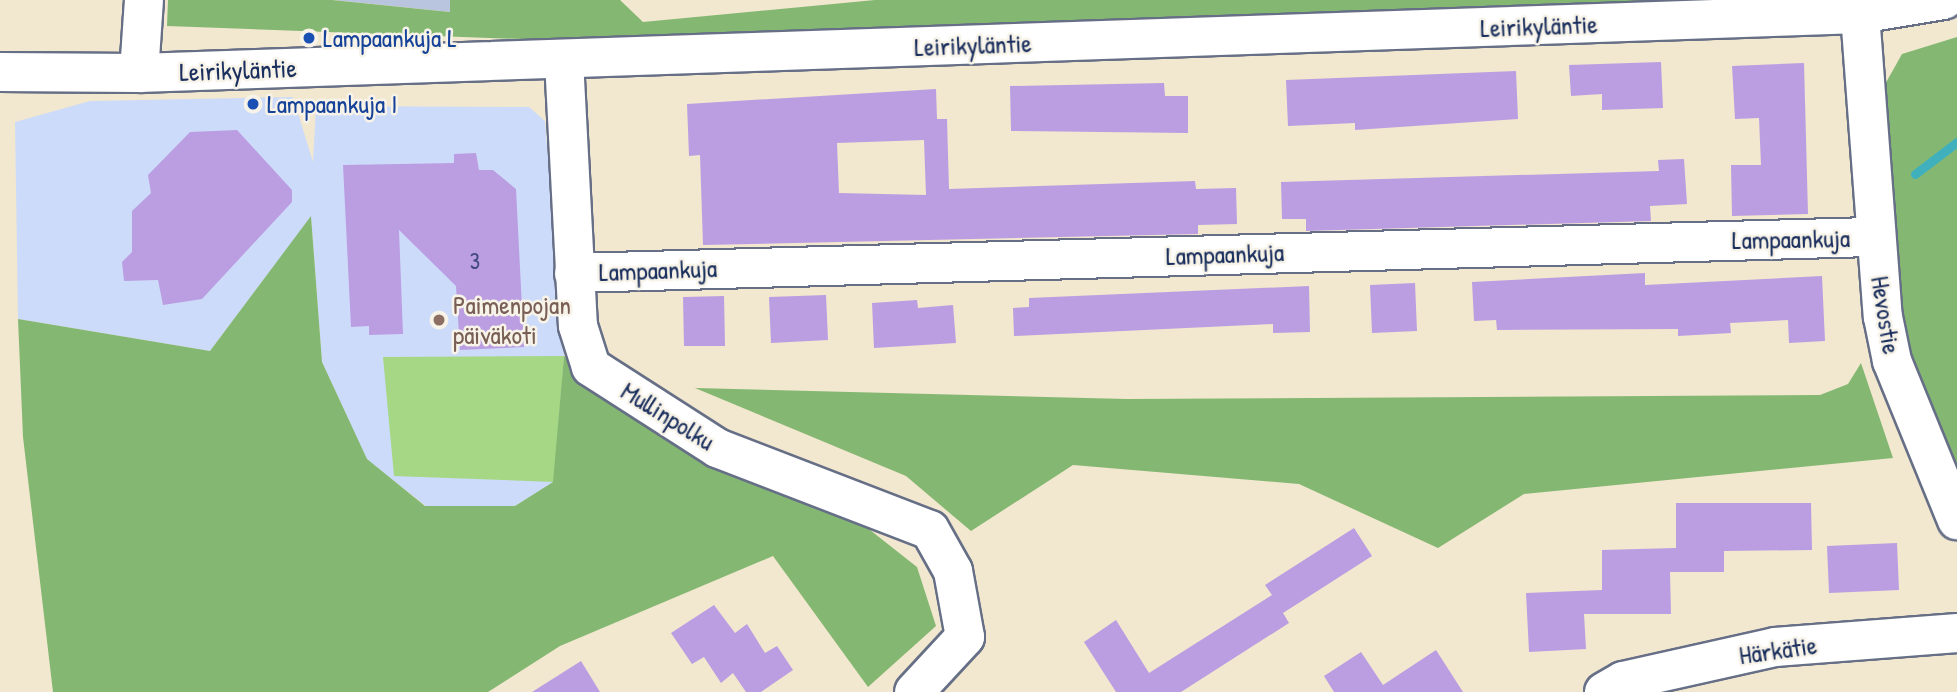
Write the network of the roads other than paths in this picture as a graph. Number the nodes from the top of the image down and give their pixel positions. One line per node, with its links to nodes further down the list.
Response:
1 (145, 0): 6 (street)
2 (1944, 0): 3 (street, Leirikyläntie)
3 (1860, 15): 4 (street, Leirikyläntie); 7 (street, Hevostie)
4 (564, 60): 6 (street, Leirikyläntie); 8 (street, Mullinpolku)
5 (0, 72): 6 (street, Leirikyläntie)
6 (139, 73)
7 (1875, 237): 8 (street, Lampaankuja); 9 (street, Hevostie)
8 (574, 273): 11 (street, Mullinpolku)
9 (1957, 520)
10 (1957, 633): 12 (street, Härkätie)
11 (914, 692)
12 (1604, 692)

